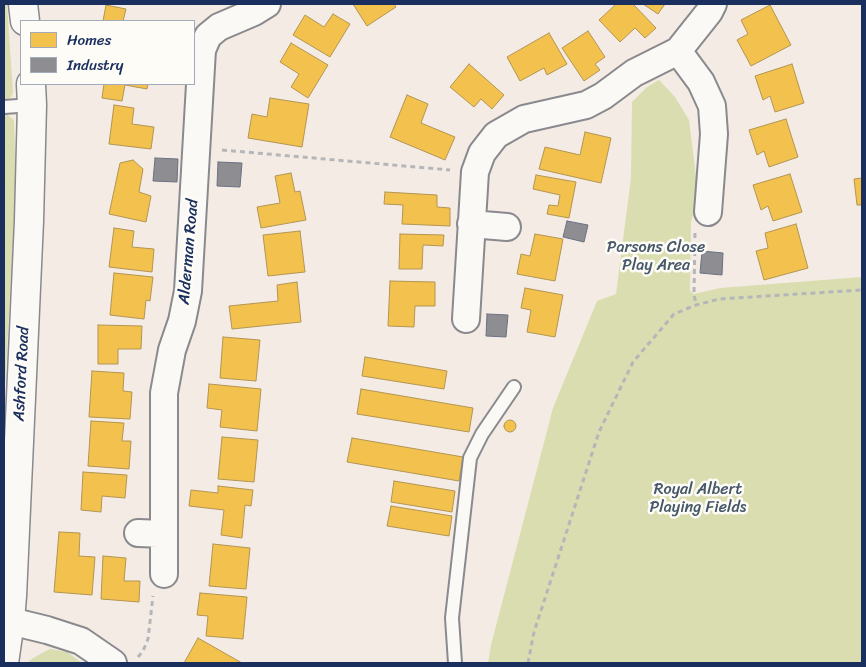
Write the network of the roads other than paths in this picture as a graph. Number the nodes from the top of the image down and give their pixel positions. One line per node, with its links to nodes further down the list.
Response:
1 (23, 4): 4 (street)
2 (267, 4): 14 (street, Alderman Road)
3 (713, 4): 5 (street)
4 (25, 20)
5 (678, 51): 8 (street); 9 (street)
6 (31, 94): 7 (lane); 16 (street, Ashford Road)
7 (4, 106)
8 (708, 212)
9 (472, 224): 10 (street); 11 (street)
10 (507, 227)
11 (466, 319)
12 (514, 387): 19 (lane)
13 (138, 533): 14 (street)
14 (164, 534): 15 (street, Alderman Road)
15 (164, 574)
16 (8, 604): 17 (street, Ashford Road); 18 (street)
17 (4, 663)
18 (113, 663)
19 (455, 663)

